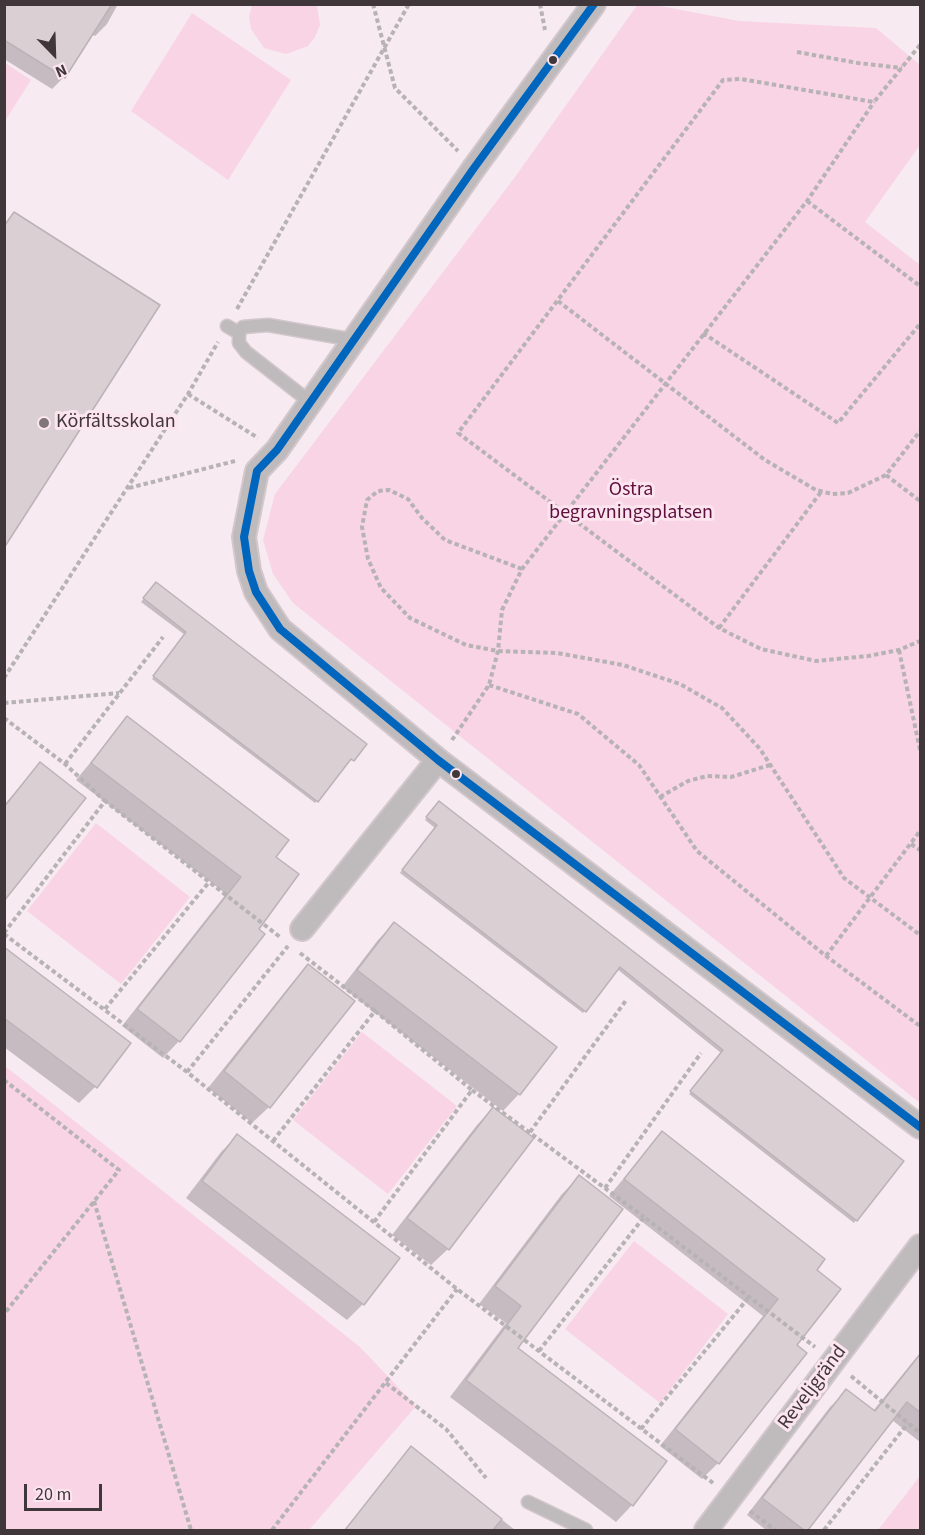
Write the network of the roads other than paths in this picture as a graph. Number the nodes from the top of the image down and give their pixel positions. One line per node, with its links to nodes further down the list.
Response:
1 (594, 4): 4 (street)
2 (227, 326): 3 (lane)
3 (239, 333): 4 (lane); 5 (lane)
4 (354, 340): 5 (street)
5 (310, 402): 6 (street)
6 (438, 760): 7 (street); 8 (street)
7 (296, 937)
8 (921, 1126)
9 (921, 1246): 12 (street, Reveljgränd)
10 (528, 1502): 11 (lane)
11 (586, 1530)
12 (706, 1530)

